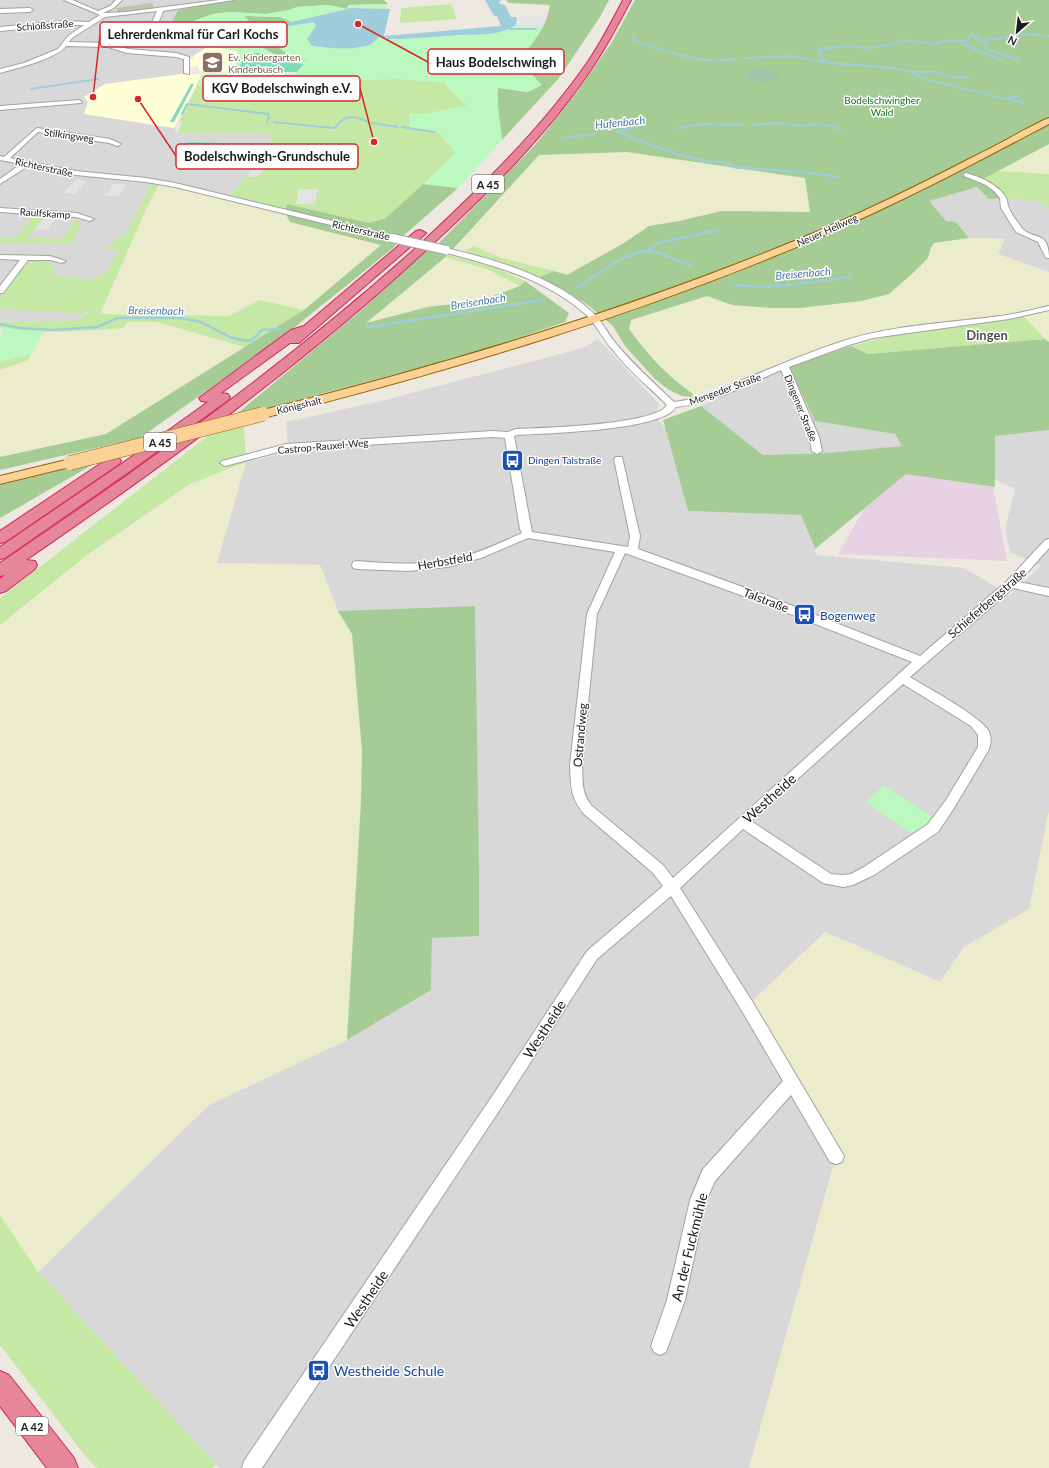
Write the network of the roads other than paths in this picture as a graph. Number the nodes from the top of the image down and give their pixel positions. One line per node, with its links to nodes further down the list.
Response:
1 (67, 0): 9 (street)
2 (119, 0): 9 (street)
3 (230, 0): 5 (street)
4 (627, 0): 10 (highway, A 45)
5 (191, 3): 8 (street)
6 (1, 8): 7 (street)
7 (30, 10)
8 (161, 11): 9 (street); 14 (street)
9 (102, 13): 11 (street)
10 (617, 13): 15 (highway, A 45); 53 (highway, A 45)
11 (90, 24): 12 (street, Schloßstraße); 13 (street)
12 (0, 29)
13 (66, 44): 14 (street); 16 (street)
14 (115, 46): 17 (street)
15 (578, 64)
16 (0, 72)
17 (187, 73)
18 (79, 102): 19 (street)
19 (0, 108)
20 (1049, 121): 35 (main road, Neuer Hellweg)
21 (118, 144): 22 (street, Stilkingweg)
22 (3, 158): 23 (street, Richterstraße)
23 (27, 162): 25 (street); 35 (street, Richterstraße, bridge)
24 (966, 175): 29 (street)
25 (0, 182)
26 (0, 210): 27 (street, Raulfskamp)
27 (90, 219)
28 (437, 219): 36 (highway, A 45)
29 (1049, 256)
30 (0, 257): 31 (street)
31 (26, 257): 32 (street); 33 (street)
32 (62, 261)
33 (0, 291)
34 (1049, 308): 37 (street, Mengeder Straße)
35 (596, 320): 38 (street, Richterstraße); 45 (main road, Königshalt, bridge)
36 (314, 324): 44 (highway); 51 (highway, A 45)
37 (784, 366): 38 (street, Mengeder Straße); 41 (street, Dingener Straße)
38 (672, 405): 39 (street, Mengeder Straße)
39 (508, 435): 40 (street, Mengeder Straße); 47 (street)
40 (399, 440): 43 (street, Castrop-Rauxel-Weg)
41 (817, 451)
42 (619, 459): 50 (street)
43 (225, 463)
44 (105, 467): 46 (highway); 48 (highway)
45 (0, 480)
46 (0, 525)
47 (528, 534): 50 (street, Talstraße); 52 (street, Herbstfeld)
48 (0, 538)
49 (1049, 542): 54 (street, Schieferbergstraße)
50 (627, 550): 56 (street, Talstraße); 59 (street, Ostrandweg)
51 (0, 554)
52 (357, 565)
53 (3, 580)
54 (1011, 584): 55 (street); 56 (street, Schieferbergstraße)
55 (1049, 592)
56 (921, 661): 57 (street, Westheide)
57 (903, 678): 58 (street, Westheide); 58 (street)
58 (742, 822): 59 (street, Westheide)
59 (672, 888): 60 (street); 65 (street, Westheide)
60 (792, 1083): 61 (street); 62 (street, An der Fuckmühle)
61 (836, 1156)
62 (660, 1346)
63 (0, 1384): 64 (highway, A 42)
64 (64, 1468)
65 (251, 1468)

